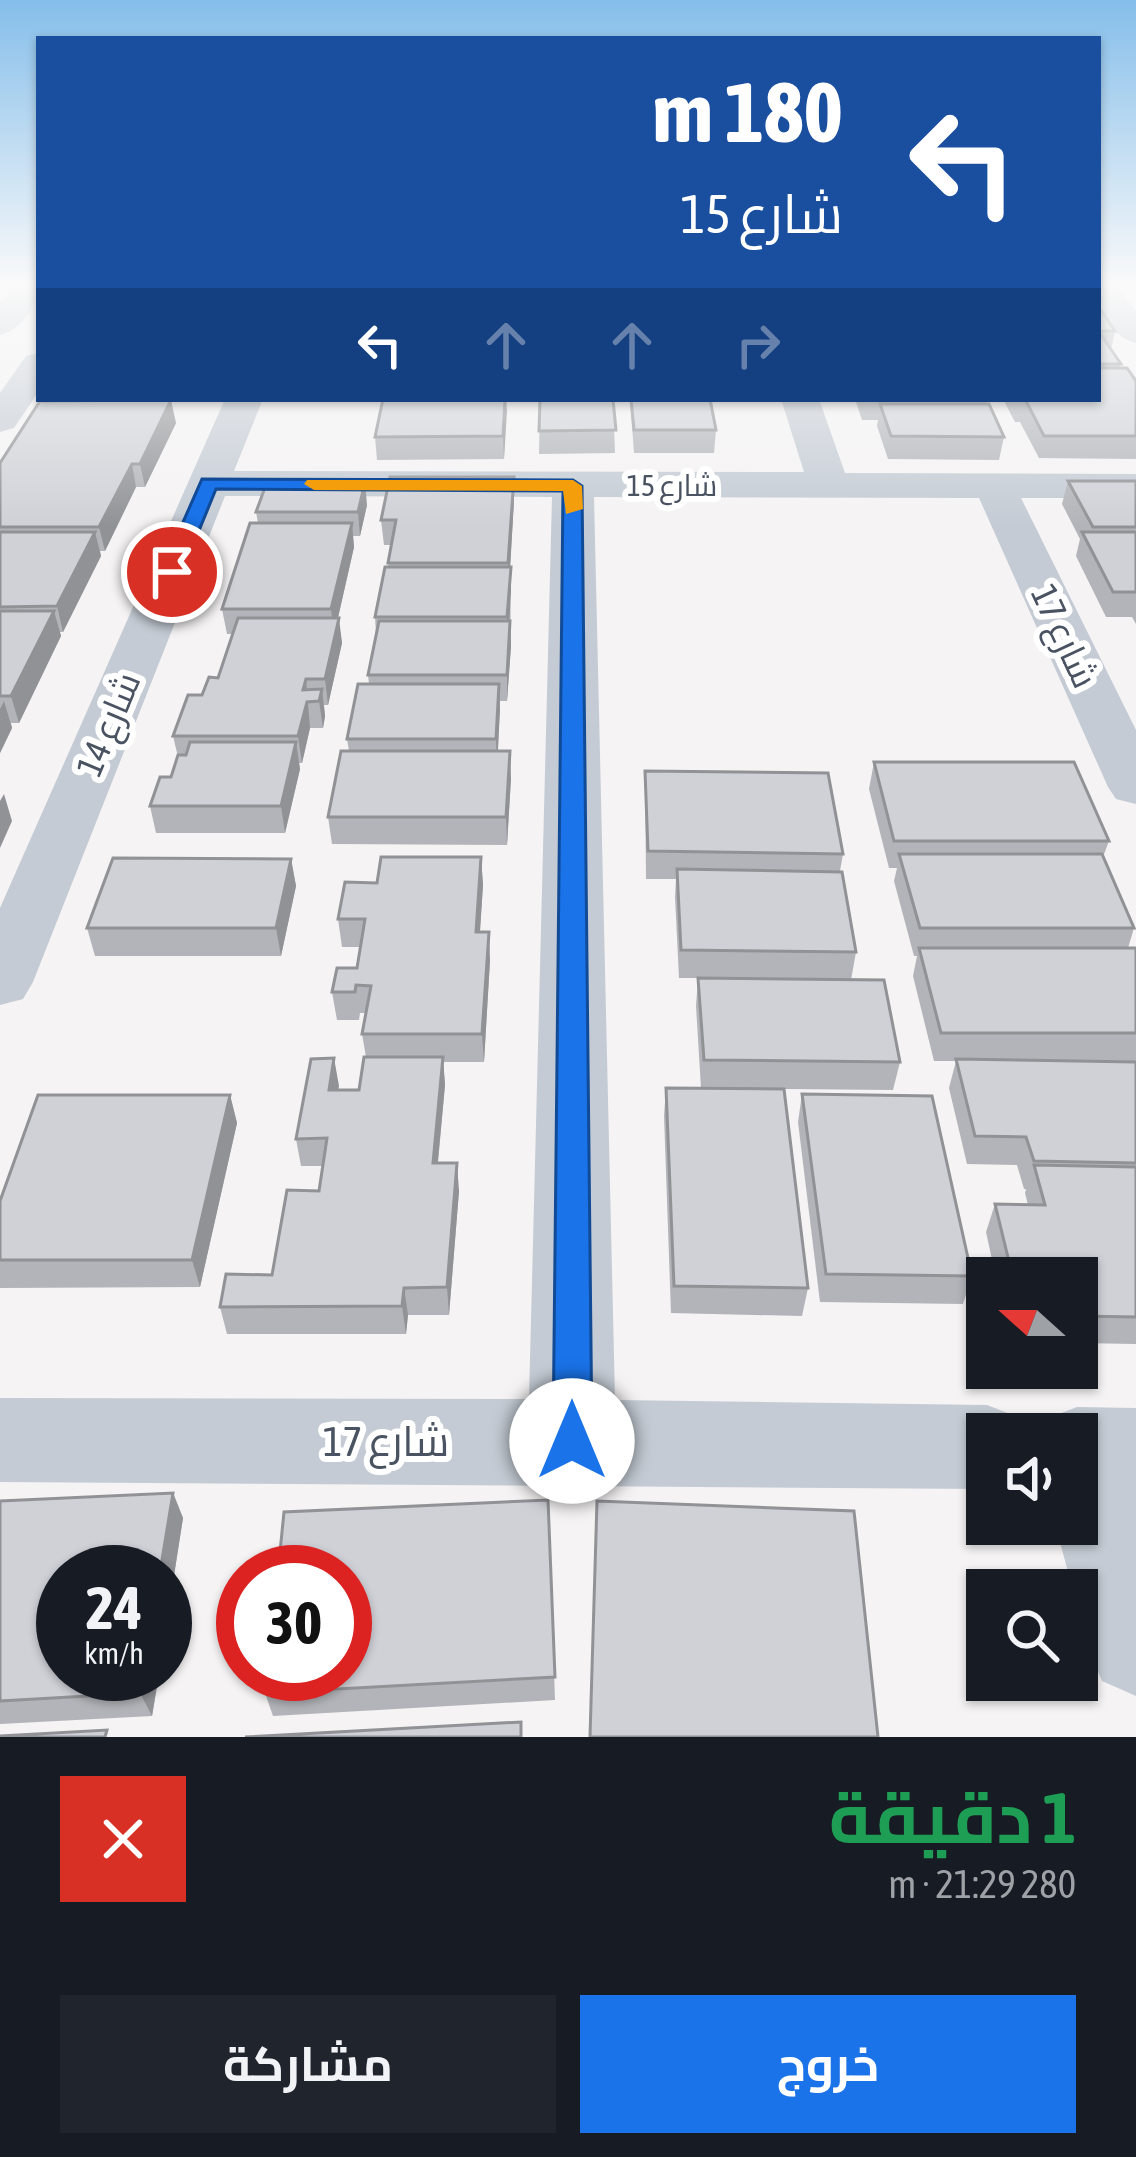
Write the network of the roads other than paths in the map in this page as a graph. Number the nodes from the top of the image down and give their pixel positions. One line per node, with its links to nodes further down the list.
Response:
1 (36, 385): 4 (street)
2 (243, 402): 5 (street, شارع 14)
3 (801, 402): 6 (street)
4 (3, 417)
5 (209, 483): 8 (street, شارع 15); 11 (street, شارع 14)
6 (828, 484): 7 (street, شارع 15); 8 (street, شارع 15)
7 (994, 485): 9 (street, شارع 15); 10 (street, شارع 17)
8 (573, 486): 13 (street)
9 (1136, 486)
10 (1136, 788)
11 (0, 982)
12 (0, 1440): 13 (street, شارع 17)
13 (572, 1441): 14 (street, شارع 17)
14 (966, 1447)
15 (1098, 1449): 16 (street)
16 (1136, 1647)

